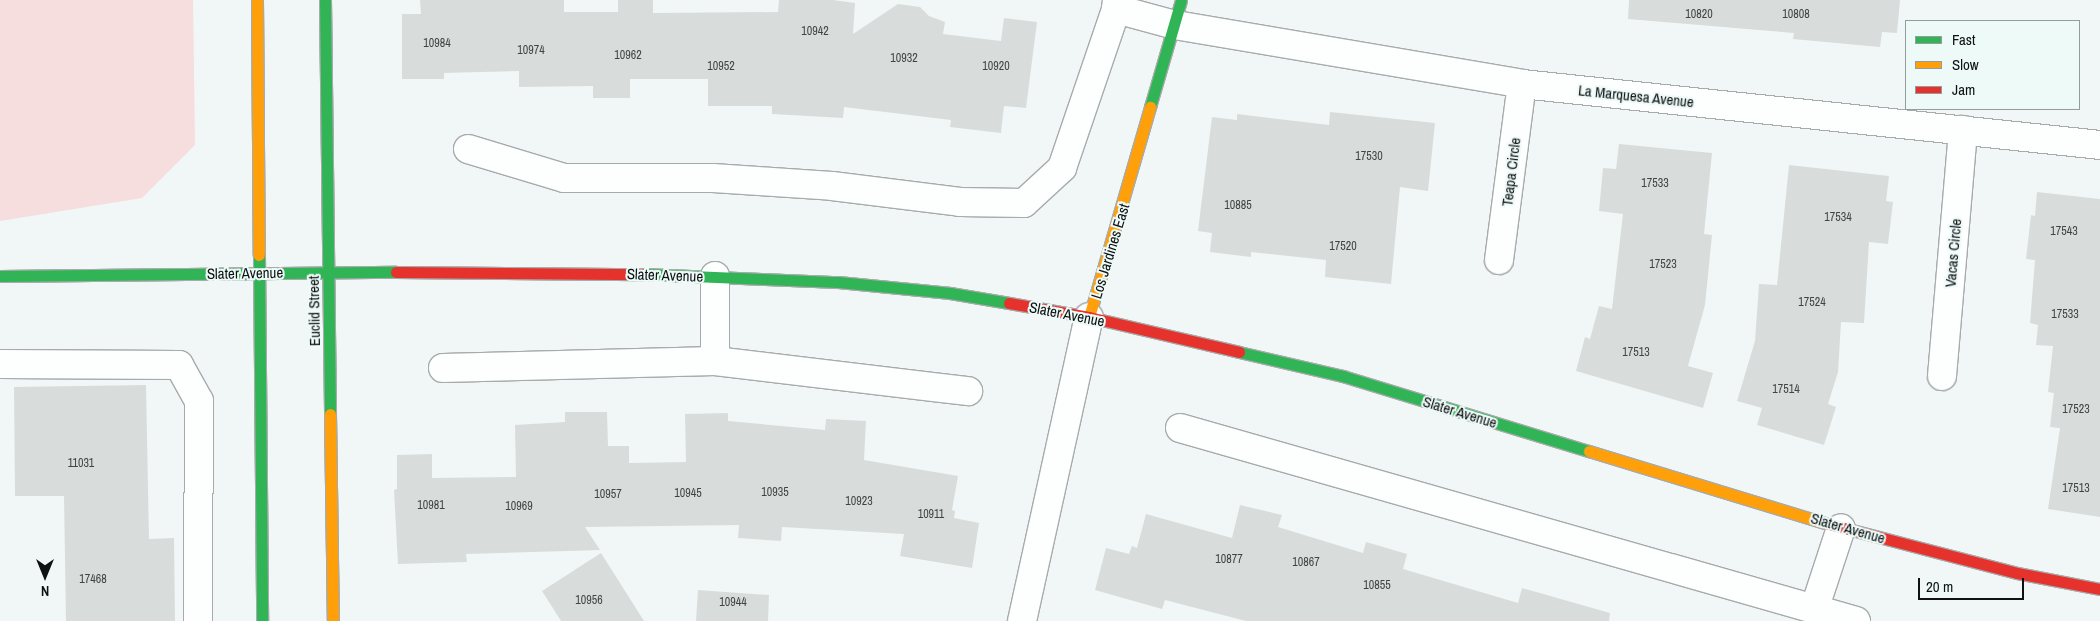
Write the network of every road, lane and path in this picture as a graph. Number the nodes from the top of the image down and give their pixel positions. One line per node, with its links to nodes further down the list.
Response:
1 (257, 0): 11 (main road)
2 (325, 0): 10 (main road, Euclid Street)
3 (1116, 4): 4 (street, La Marquesa Avenue); 8 (street)
4 (1178, 12): 5 (street, La Marquesa Avenue); 14 (main road, Los Jardines East)
5 (1522, 84): 6 (street, La Marquesa Avenue); 9 (street, Teapa Circle)
6 (1963, 130): 7 (street, La Marquesa Avenue); 18 (street, Vacas Circle)
7 (2100, 145)
8 (468, 149)
9 (1499, 260)
10 (328, 271): 11 (main road, Slater Avenue); 13 (main road, Slater Avenue); 26 (main road, Euclid Street)
11 (260, 273): 12 (main road, Slater Avenue); 25 (main road)
12 (0, 276)
13 (715, 276): 14 (main road, Slater Avenue); 15 (street)
14 (1089, 317): 21 (main road, Slater Avenue); 27 (street, Los Jardines East)
15 (715, 360): 17 (street); 19 (street)
16 (0, 364): 24 (street)
17 (443, 368)
18 (1942, 376)
19 (968, 391)
20 (1180, 428): 23 (street)
21 (1841, 528): 22 (main road, Slater Avenue); 23 (street)
22 (2100, 589)
23 (1814, 610): 28 (street)
24 (198, 621)
25 (262, 621)
26 (333, 621)
27 (1022, 621)
28 (1856, 621)

